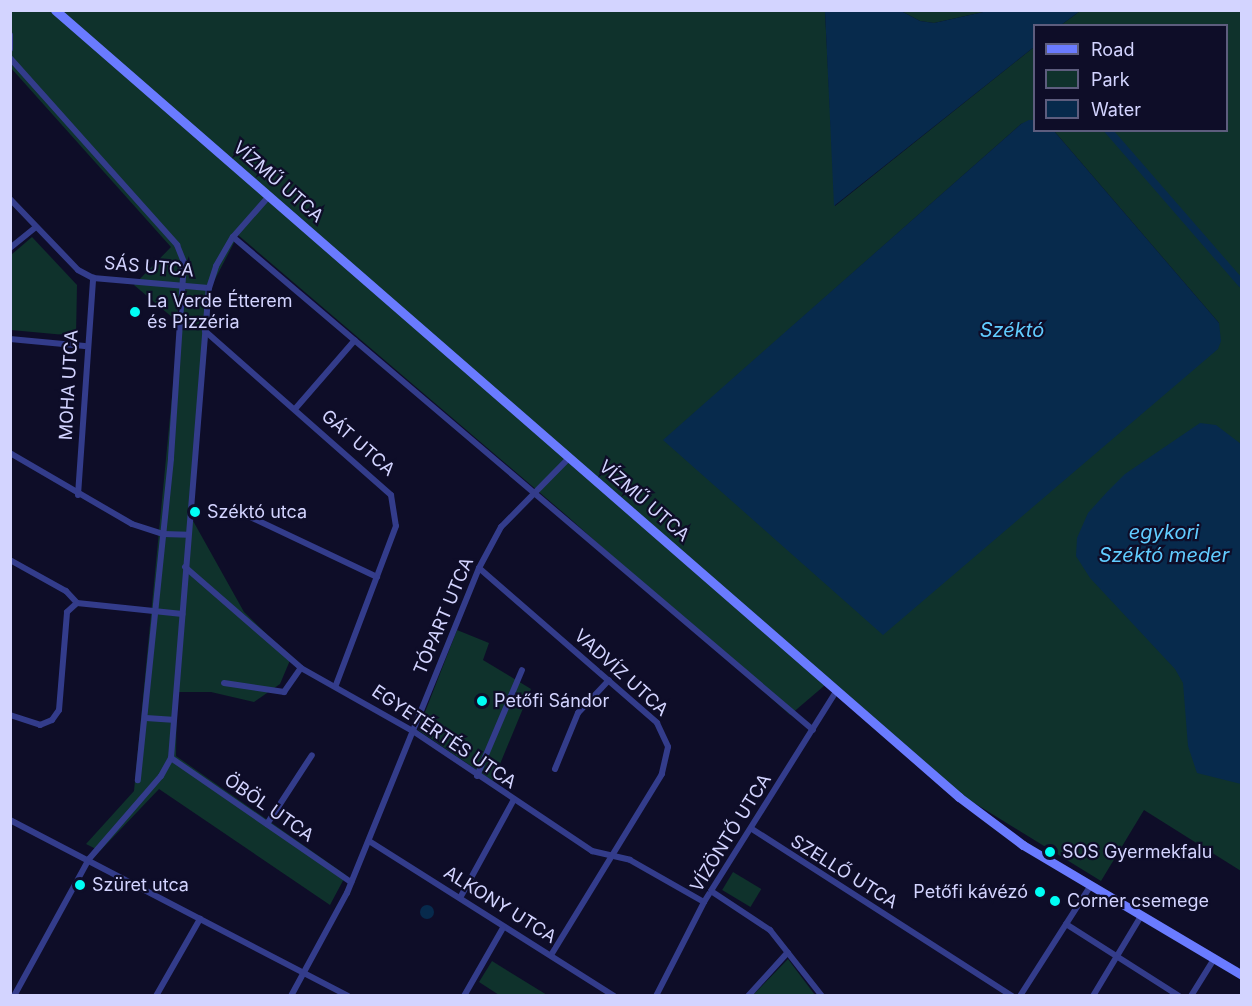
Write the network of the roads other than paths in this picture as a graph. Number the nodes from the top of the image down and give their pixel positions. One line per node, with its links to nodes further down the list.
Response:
1 (55, 10): 5 (main road, VÍZMŰ UTCA)
2 (10, 35): 3 (street)
3 (10, 49)
4 (10, 58): 11 (street)
5 (269, 196): 8 (street); 19 (main road, VÍZMŰ UTCA)
6 (10, 198): 7 (street, SÁS UTCA)
7 (36, 227): 9 (street); 10 (street, SÁS UTCA)
8 (233, 237): 12 (street); 15 (street)
9 (10, 248)
10 (93, 278): 11 (street, SÁS UTCA); 16 (street, MOHA UTCA)
11 (183, 285): 12 (street, SÁS UTCA); 23 (street)
12 (209, 288): 13 (street)
13 (205, 331): 17 (street, GÁT UTCA); 24 (street)
14 (10, 339): 16 (street)
15 (356, 340): 17 (street); 20 (street)
16 (86, 346): 21 (street, MOHA UTCA)
17 (295, 409): 28 (street, GÁT UTCA)
18 (10, 453): 21 (street)
19 (569, 458): 20 (street, TÓPART UTCA); 37 (main road, VÍZMŰ UTCA)
20 (533, 494): 27 (street, TÓPART UTCA); 43 (street)
21 (78, 495): 23 (street)
22 (246, 515): 28 (street)
23 (163, 534): 24 (street); 30 (street)
24 (188, 535): 26 (street)
25 (10, 560): 29 (street)
26 (185, 567): 31 (street); 32 (street, EGYETÉRTÉS UTCA)
27 (479, 567): 34 (street, VADVÍZ UTCA); 44 (street, TÓPART UTCA)
28 (377, 578): 36 (street, GÁT UTCA)
29 (77, 603): 30 (street); 40 (street)
30 (154, 611): 31 (street); 41 (street)
31 (182, 614): 42 (street)
32 (301, 668): 35 (street); 36 (street, EGYETÉRTÉS UTCA)
33 (522, 670): 38 (street)
34 (609, 680): 47 (street); 55 (street, VADVÍZ UTCA)
35 (224, 683)
36 (336, 685): 44 (street, EGYETÉRTÉS UTCA)
37 (837, 690): 43 (street, VÍZÖNTŐ UTCA); 58 (main road, VÍZMŰ UTCA)
38 (511, 696): 39 (street); 48 (street)
39 (526, 702)
40 (10, 715)
41 (146, 718): 42 (street); 49 (street)
42 (172, 720): 46 (street)
43 (813, 730): 53 (street, VÍZÖNTŐ UTCA)
44 (413, 731): 48 (street, EGYETÉRTÉS UTCA); 54 (street, TÓPART UTCA)
45 (312, 755): 52 (street)
46 (171, 758): 52 (street, ÖBÖL UTCA); 56 (street)
47 (555, 769)
48 (477, 776): 50 (street, EGYETÉRTÉS UTCA)
49 (138, 780)
50 (513, 801): 55 (street, EGYETÉRTÉS UTCA); 60 (street)
51 (10, 820): 56 (street)
52 (267, 824): 57 (street, ÖBÖL UTCA)
53 (752, 829): 59 (street, VÍZÖNTŐ UTCA); 82 (street, SZELLŐ UTCA)
54 (369, 841): 57 (street, TÓPART UTCA); 60 (street, ALKONY UTCA)
55 (610, 856): 61 (street, EGYETÉRTÉS UTCA); 67 (street, VADVÍZ UTCA)
56 (89, 859): 63 (street); 73 (street)
57 (351, 882): 70 (street, TÓPART UTCA)
58 (1091, 885): 62 (main road, VÍZMŰ UTCA); 64 (street)
59 (711, 891): 61 (street, VÍZÖNTŐ UTCA); 66 (street)
60 (460, 898): 65 (street, ALKONY UTCA)
61 (704, 902): 79 (street, VÍZÖNTŐ UTCA)
62 (1141, 916): 68 (street); 69 (main road, VÍZMŰ UTCA)
63 (200, 919): 70 (street); 74 (street)
64 (1066, 924): 68 (street); 83 (street)
65 (503, 928): 67 (street, ALKONY UTCA); 77 (street)
66 (788, 952): 80 (street); 81 (street)
67 (550, 955): 78 (street, ALKONY UTCA)
68 (1118, 958): 72 (street); 84 (street)
69 (1214, 959): 71 (main road, VÍZMŰ UTCA); 85 (street)
70 (307, 971): 75 (street, TÓPART UTCA); 76 (street)
71 (1242, 975)
72 (1093, 995)
73 (14, 996)
74 (156, 996)
75 (291, 996)
76 (348, 996)
77 (464, 996)
78 (614, 996)
79 (656, 996)
80 (748, 996)
81 (822, 996)
82 (1012, 996)
83 (1020, 996)
84 (1179, 996)
85 (1191, 996)

